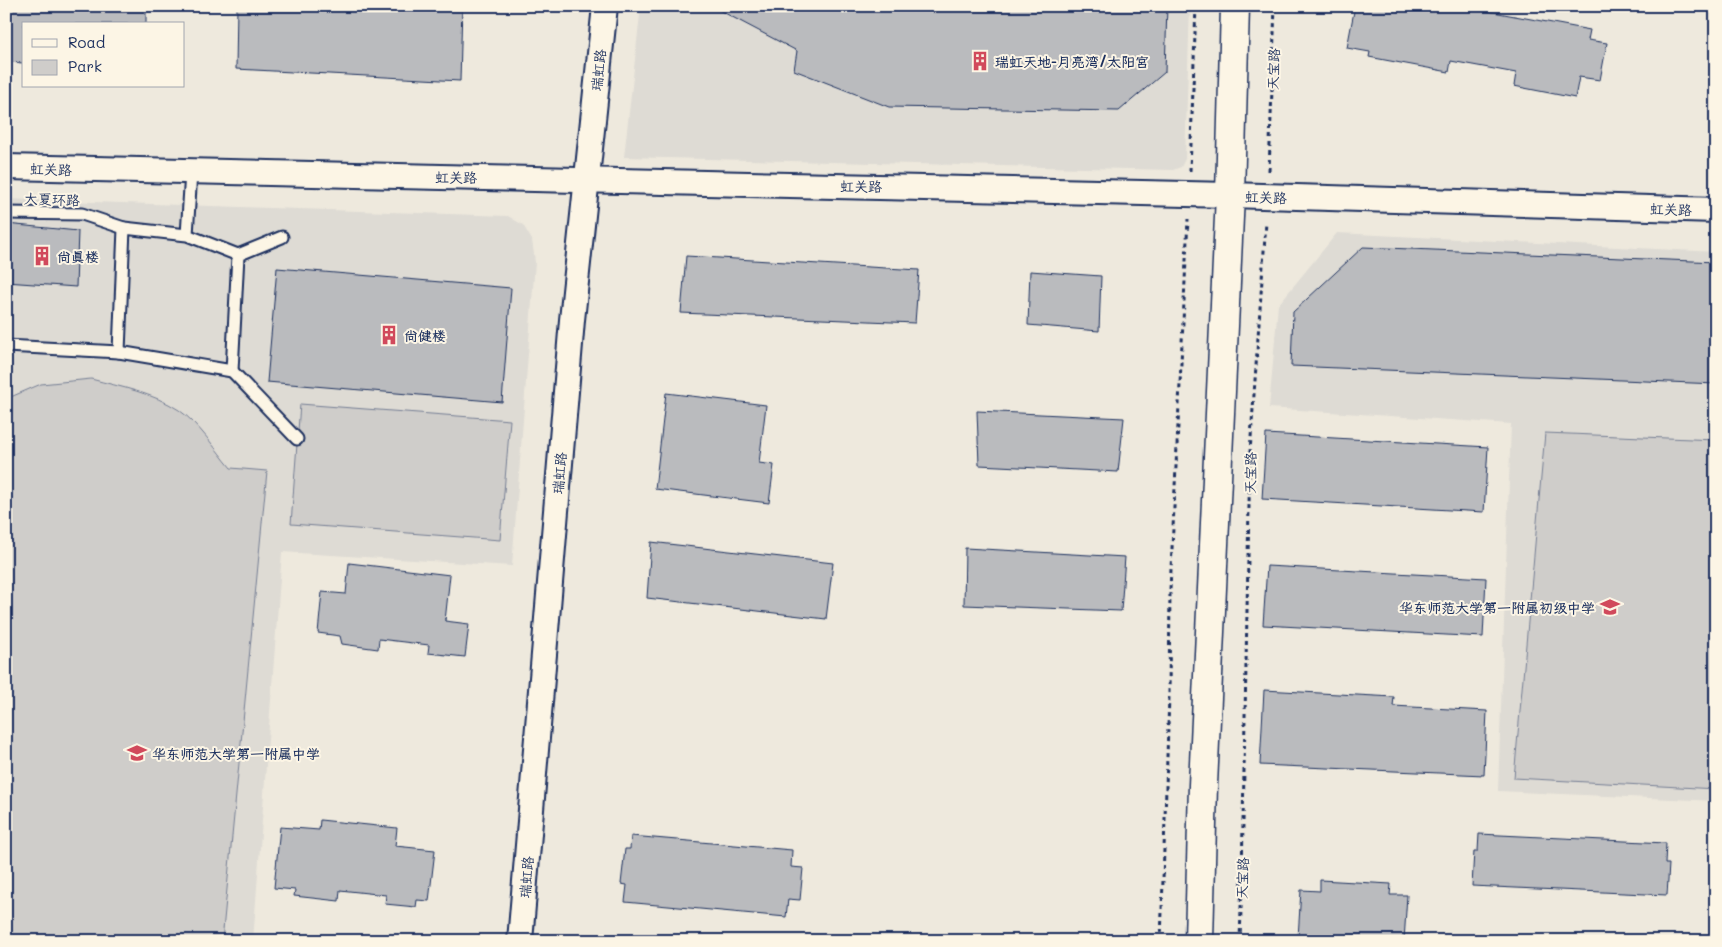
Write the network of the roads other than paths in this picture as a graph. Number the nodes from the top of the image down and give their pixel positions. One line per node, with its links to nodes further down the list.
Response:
1 (605, 6): 5 (street, 瑞虹路)
2 (1235, 6): 6 (street)
3 (6, 167): 4 (street, 虹关路)
4 (191, 172): 5 (street, 虹关路); 10 (lane)
5 (587, 180): 6 (street, 虹关路); 17 (street, 瑞虹路)
6 (1230, 195): 7 (street, 虹关路); 18 (street)
7 (1716, 210)
8 (6, 213): 9 (lane, 大夏环路)
9 (124, 228): 10 (lane, 大夏环路); 14 (lane)
10 (187, 235): 12 (lane, 大夏环路)
11 (282, 237): 12 (lane)
12 (238, 255): 15 (lane)
13 (6, 346): 14 (lane)
14 (119, 352): 15 (lane)
15 (232, 371): 16 (lane)
16 (297, 439)
17 (520, 941)
18 (1199, 941)

